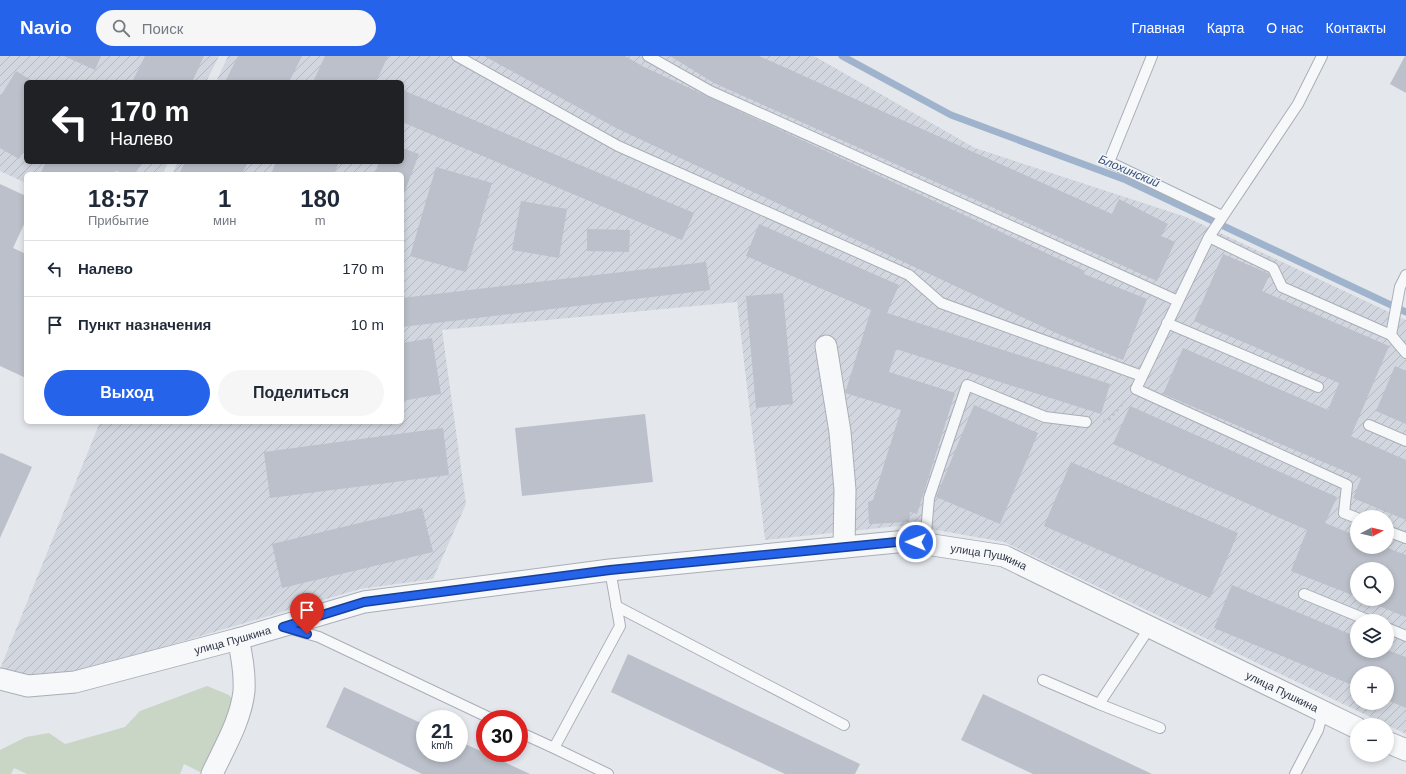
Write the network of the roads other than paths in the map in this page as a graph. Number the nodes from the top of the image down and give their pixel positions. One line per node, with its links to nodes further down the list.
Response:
1 (457, 56): 13 (lane)
2 (648, 56): 8 (lane)
3 (1152, 56): 5 (lane)
4 (1322, 56): 5 (lane)
5 (1222, 216): 6 (lane)
6 (1210, 235): 8 (lane); 10 (lane)
7 (1406, 274): 10 (lane)
8 (1178, 300): 9 (lane)
9 (1167, 323): 13 (lane); 14 (lane)
10 (1391, 335): 12 (lane)
11 (826, 346): 22 (street)
12 (1406, 353)
13 (1142, 376): 18 (lane)
14 (1318, 388)
15 (1086, 422): 21 (lane)
16 (1370, 426): 17 (lane)
17 (1406, 441)
18 (1350, 515)
19 (1394, 534): 20 (lane)
20 (1406, 538)
21 (925, 544): 22 (street, улица Пушкина); 28 (street, улица Пушкина)
22 (844, 547): 23 (street, улица Пушкина)
23 (610, 570): 25 (lane); 27 (street, улица Пушкина)
24 (1304, 594): 26 (lane)
25 (616, 606): 37 (lane); 42 (lane)
26 (1353, 614)
27 (283, 627): 31 (street, улица Пушкина); 35 (lane)
28 (1150, 628): 34 (lane); 36 (street, улица Пушкина)
29 (1394, 631): 30 (lane)
30 (1406, 636)
31 (238, 639): 32 (street, улица Пушкина); 44 (street)
32 (0, 679)
33 (1043, 680): 34 (lane)
34 (1100, 704): 39 (lane)
35 (476, 711)
36 (1323, 712): 38 (street, улица Пушкина); 46 (lane)
37 (844, 725)
38 (1350, 725)
39 (1160, 728)
40 (528, 736): 42 (lane)
41 (1394, 745): 43 (street)
42 (554, 748): 45 (lane)
43 (1406, 750)
44 (212, 774)
45 (608, 774)
46 (1296, 774)

